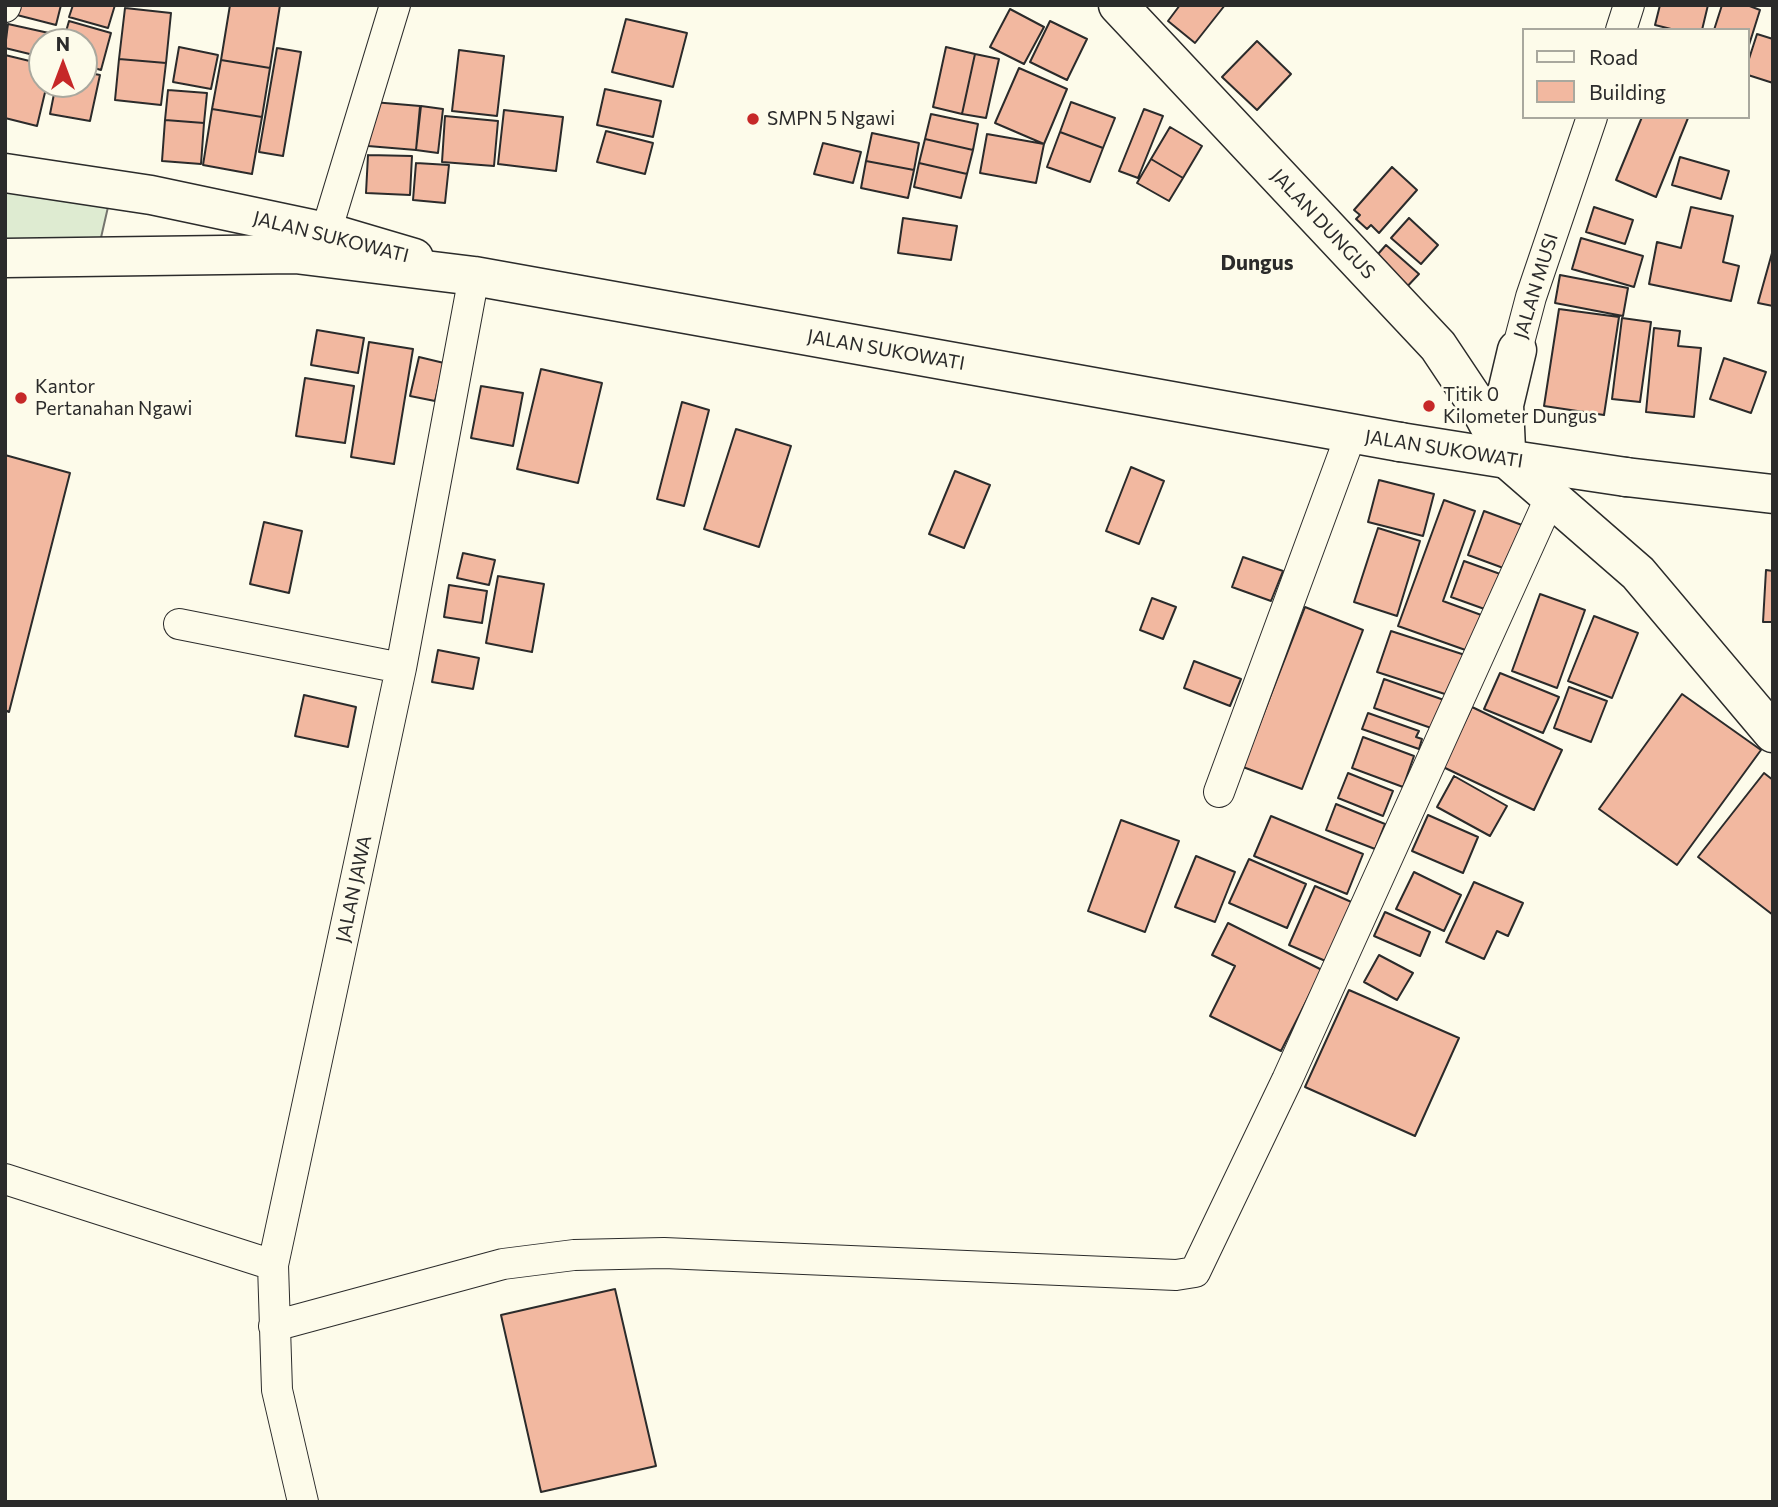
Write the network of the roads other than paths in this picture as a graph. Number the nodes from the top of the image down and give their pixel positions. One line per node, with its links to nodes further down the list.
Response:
1 (395, 5): 7 (street)
2 (1118, 5): 12 (main road, JALAN DUNGUS)
3 (1629, 5): 4 (street)
4 (1622, 28)
5 (1590, 119): 10 (street, JALAN MUSI)
6 (5, 173): 7 (main road, JALAN SUKOWATI)
7 (326, 232): 9 (main road, JALAN SUKOWATI)
8 (5, 258): 9 (main road)
9 (474, 276): 11 (main road, JALAN SUKOWATI); 16 (street, JALAN JAWA)
10 (1517, 350): 12 (main road, JALAN MUSI)
11 (1352, 434): 12 (main road, JALAN SUKOWATI); 18 (street)
12 (1513, 460): 13 (main road, JALAN SUKOWATI); 14 (main road)
13 (1773, 494)
14 (1550, 498): 17 (main road); 21 (street)
15 (179, 624): 16 (street)
16 (401, 668): 20 (street, JALAN JAWA)
17 (1773, 733)
18 (1220, 792)
19 (5, 1179): 20 (street)
20 (273, 1265): 21 (street, JALAN JAWA)
21 (274, 1326): 22 (street, JALAN JAWA)
22 (303, 1502)

